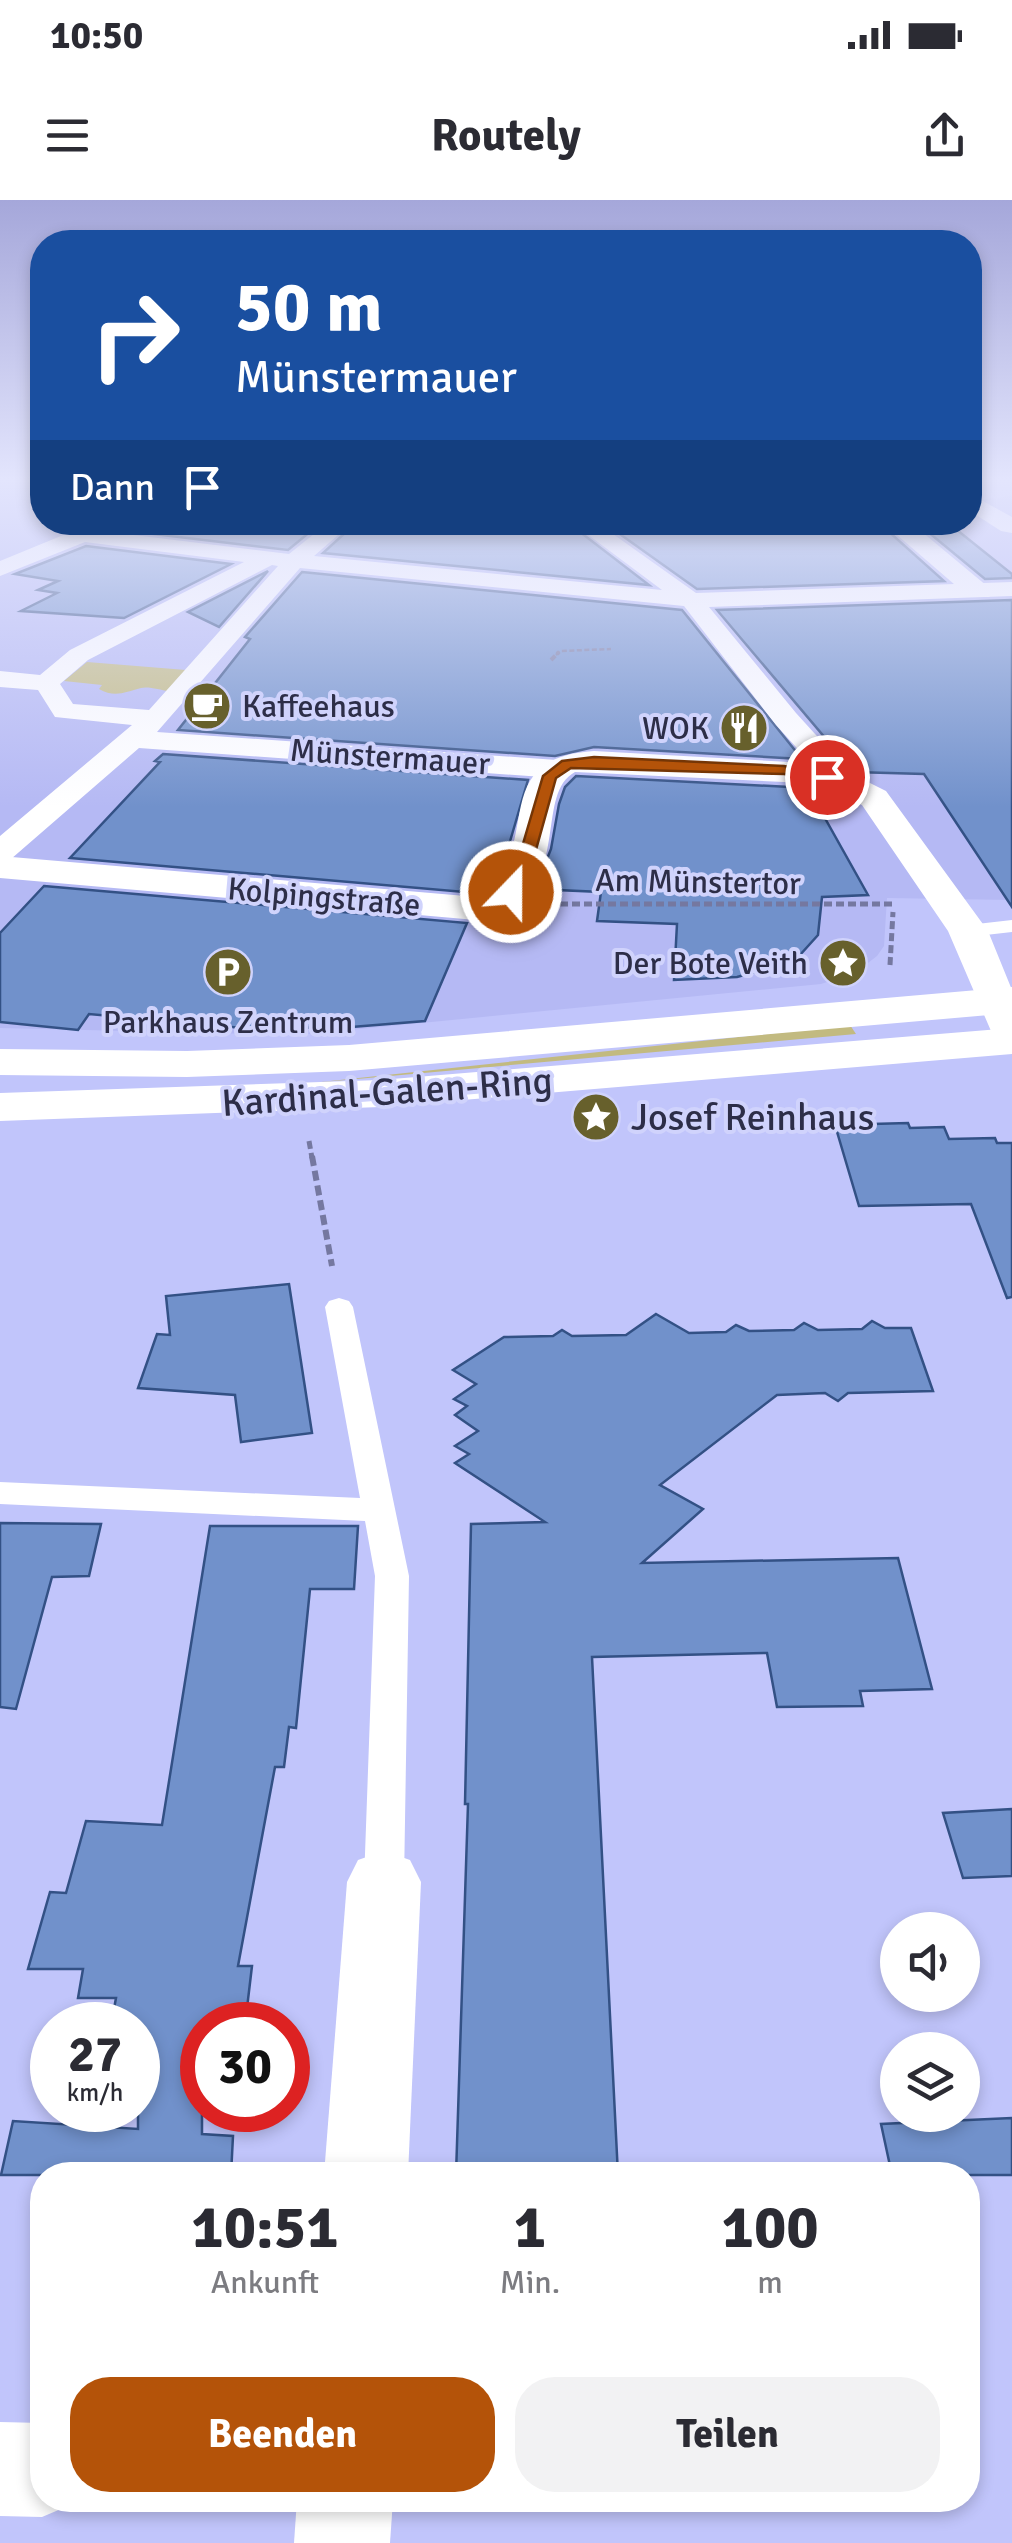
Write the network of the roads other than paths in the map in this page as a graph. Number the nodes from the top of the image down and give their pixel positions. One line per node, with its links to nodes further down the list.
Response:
1 (221, 588): 10 (street)
2 (260, 588): 13 (street)
3 (571, 588): 8 (street)
4 (675, 588): 8 (street)
5 (977, 588): 7 (street)
6 (1012, 590): 7 (street)
7 (980, 591): 8 (street)
8 (691, 600): 12 (street)
9 (0, 679): 10 (street)
10 (46, 683): 13 (street, Münstermauer)
11 (815, 718): 12 (street)
12 (786, 719): 15 (street)
13 (154, 734): 14 (street, Münstermauer); 16 (street)
14 (556, 768): 15 (street, Münstermauer); 17 (street, Kolpingstraße)
15 (859, 790): 19 (street)
16 (0, 852)
17 (0, 867)
18 (1012, 926): 19 (lane)
19 (968, 930): 20 (street)
20 (1008, 1018): 21 (street, Kardinal-Galen-Ring); 22 (street, Kardinal-Galen-Ring)
21 (0, 1062)
22 (0, 1107)
23 (339, 1307): 25 (lane)
24 (0, 1493): 25 (lane)
25 (380, 1510): 26 (lane)
26 (384, 1882): 27 (street)
27 (367, 2162)
28 (0, 2469): 29 (street)
29 (30, 2470)
30 (345, 2512): 31 (street)
31 (342, 2543)

